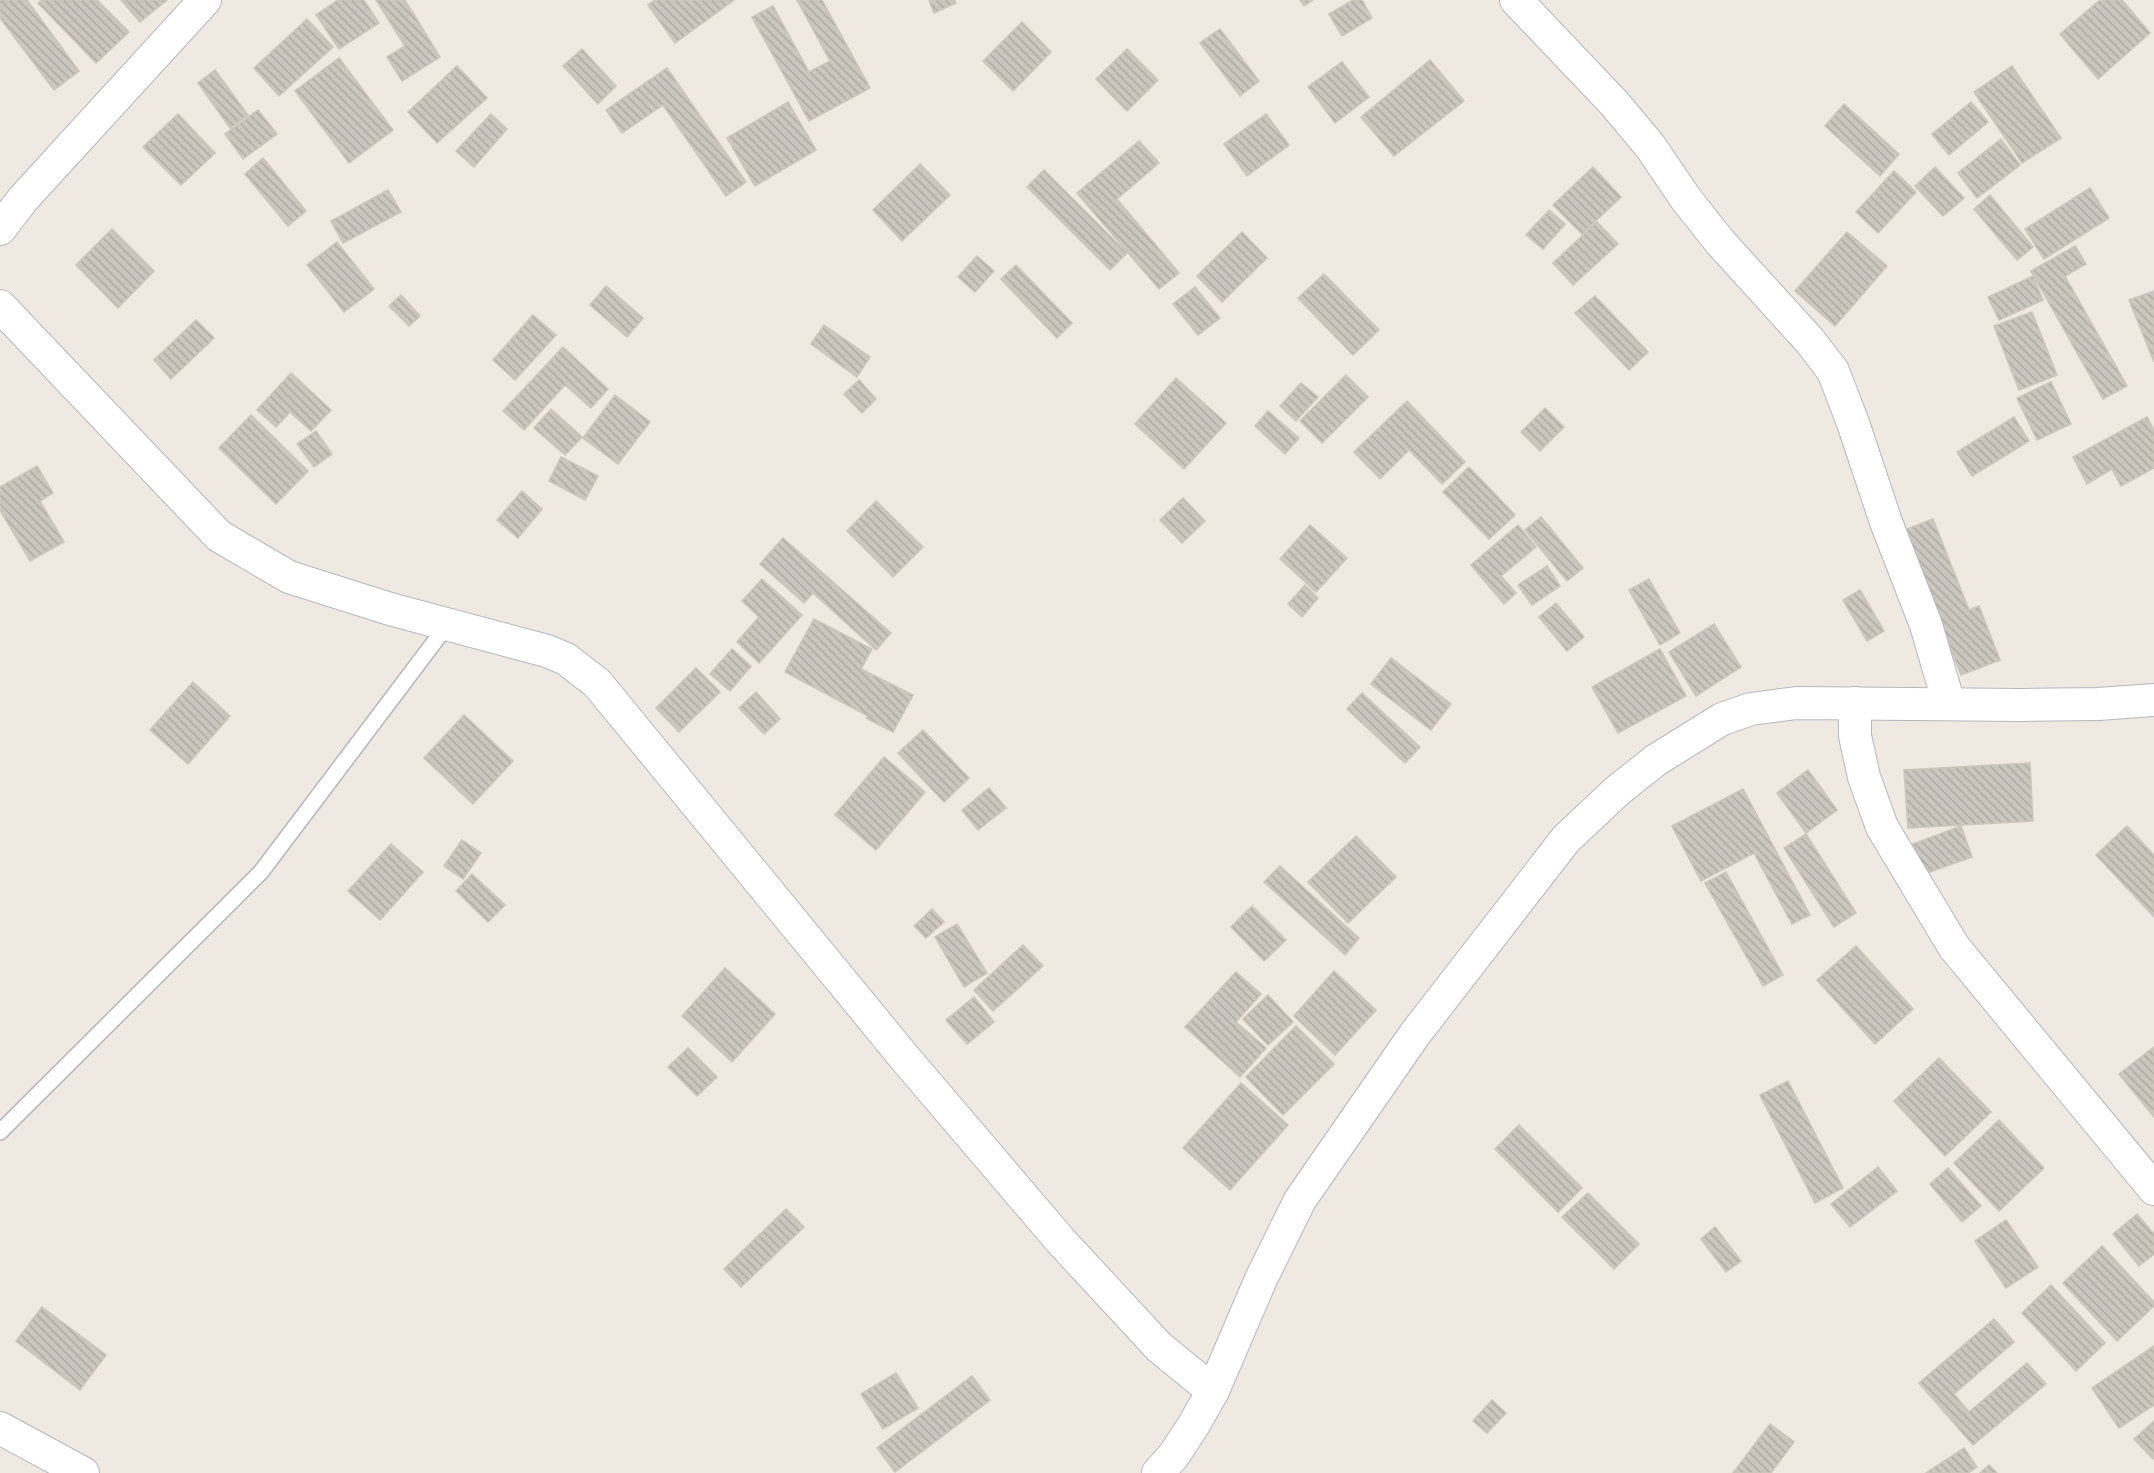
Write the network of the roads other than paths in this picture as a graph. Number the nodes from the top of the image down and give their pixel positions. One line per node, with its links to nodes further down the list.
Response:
1 (206, 0): 3 (street)
2 (1516, 0): 8 (street)
3 (0, 229)
4 (0, 306): 5 (street)
5 (448, 624): 9 (lane); 11 (street)
6 (2154, 700): 8 (street)
7 (1855, 703): 8 (street); 10 (street); 11 (street)
8 (1948, 704)
9 (0, 1132)
10 (2154, 1189)
11 (1213, 1391): 14 (street)
12 (0, 1428): 13 (street)
13 (83, 1473)
14 (1158, 1473)

